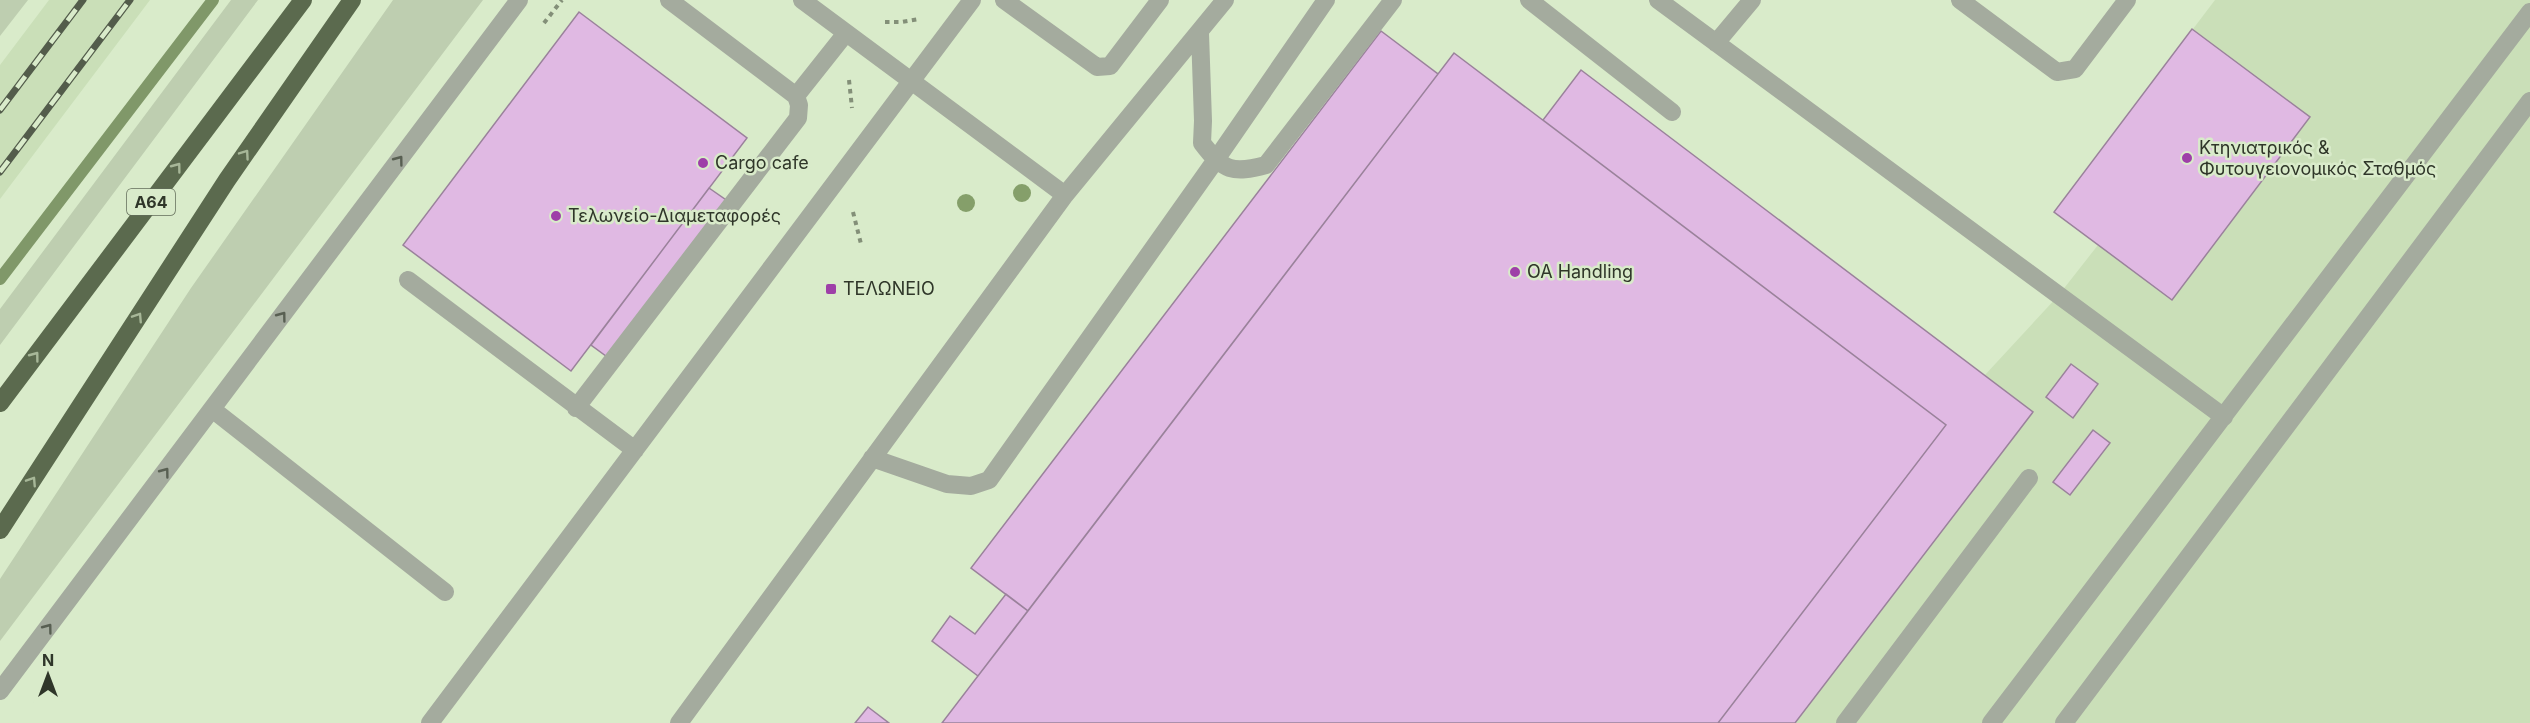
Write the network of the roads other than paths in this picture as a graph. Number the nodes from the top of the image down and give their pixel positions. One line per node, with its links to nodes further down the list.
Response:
1 (303, 0): 28 (highway, Α64, one-way to 1)
2 (352, 0): 35 (highway, one-way to 2)
3 (519, 0): 30 (street, one-way to 3)
4 (669, 0): 22 (street)
5 (802, 0): 18 (street)
6 (972, 0): 21 (street)
7 (1004, 0): 8 (street)
8 (1160, 0)
9 (1225, 0): 19 (street)
10 (1326, 0): 25 (street)
11 (1393, 0): 25 (street)
12 (1528, 0): 24 (street)
13 (1658, 0): 20 (street)
14 (1752, 0): 20 (street)
15 (1960, 0): 16 (street)
16 (2127, 0)
17 (2530, 12): 31 (street)
18 (846, 33): 21 (street); 22 (street)
19 (1200, 33): 25 (street); 26 (street)
20 (1716, 43): 31 (street)
21 (912, 81): 26 (street); 32 (street)
22 (796, 96): 29 (street)
23 (2530, 101): 42 (street)
24 (1672, 112)
25 (1215, 161): 33 (street)
26 (1065, 195): 33 (street)
27 (408, 280): 29 (street)
28 (0, 403)
29 (576, 408): 32 (street)
30 (212, 409): 36 (street); 37 (street, one-way to 30)
31 (2224, 417): 41 (street)
32 (635, 450): 38 (street)
33 (872, 458): 39 (street)
34 (2029, 478): 40 (street)
35 (0, 530)
36 (445, 592)
37 (0, 691)
38 (430, 723)
39 (679, 723)
40 (1845, 723)
41 (1991, 723)
42 (2064, 723)

